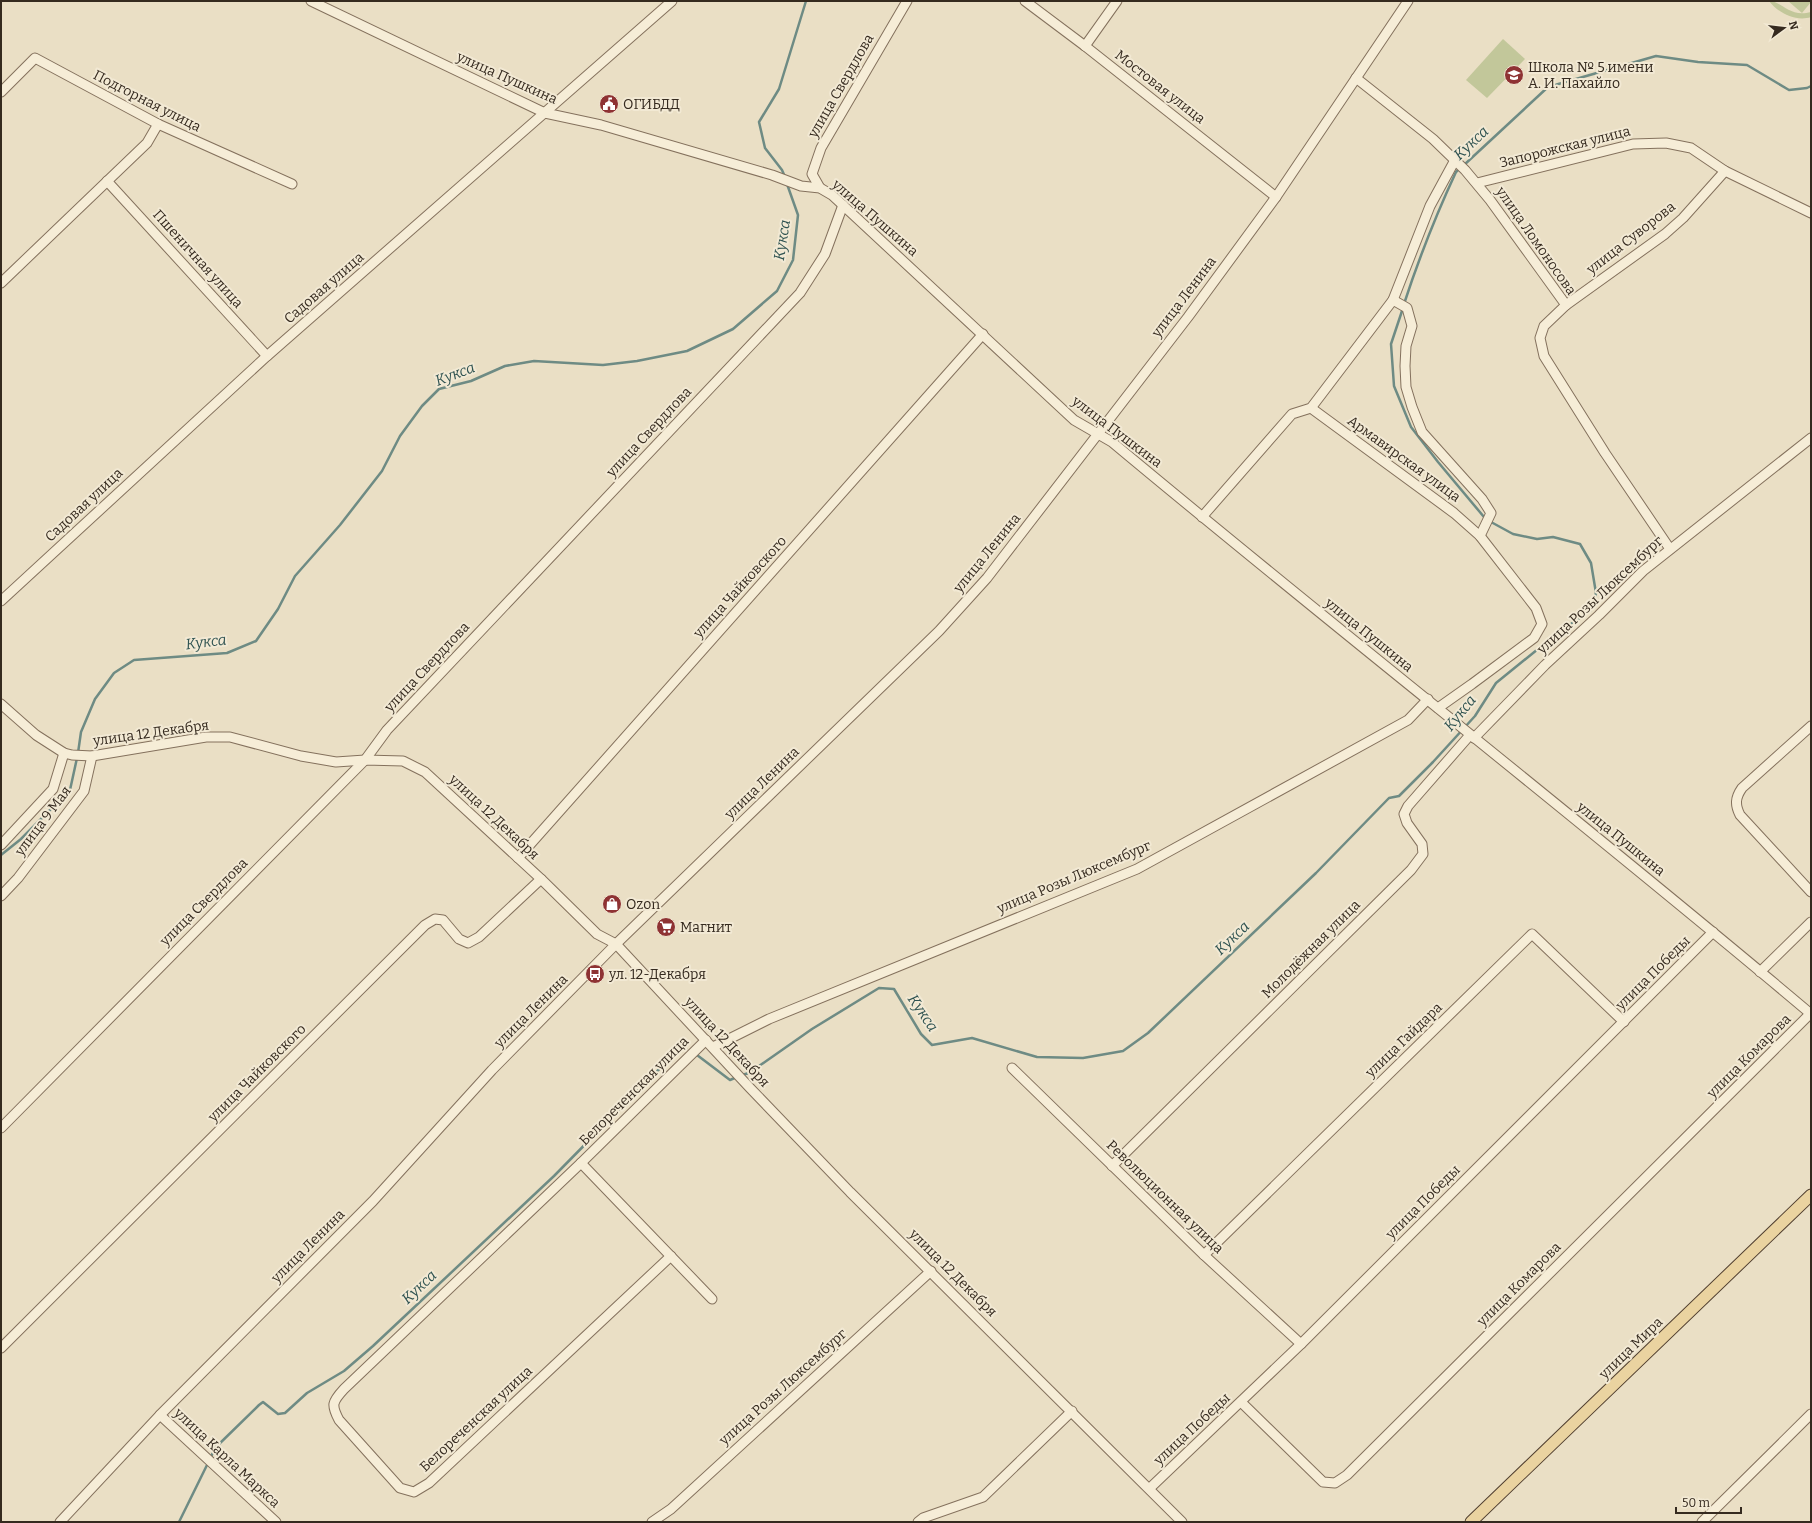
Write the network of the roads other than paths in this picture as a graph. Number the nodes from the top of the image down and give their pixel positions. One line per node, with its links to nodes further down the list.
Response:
1 (311, 1): 10 (street, улица Пушкина)
2 (672, 1): 10 (street, Садовая улица)
3 (907, 1): 17 (street, улица Свердлова)
4 (1025, 1): 7 (street, Мостовая улица)
5 (1117, 1): 7 (street)
6 (1408, 1): 8 (street, улица Ленина)
7 (1085, 46): 18 (street, Мостовая улица)
8 (1356, 78): 12 (street, улица Ломоносова); 18 (street, улица Ленина)
9 (1, 92): 11 (street, Подгорная улица)
10 (545, 113): 17 (street, улица Пушкина); 25 (street, Садовая улица)
11 (158, 124): 14 (street); 16 (street, Подгорная улица)
12 (1460, 164): 15 (street, улица Ломоносова); 22 (street)
13 (1725, 171): 15 (street, Запорожская улица); 20 (street, Запорожская улица); 23 (street, улица Суворова)
14 (107, 181): 21 (street); 25 (street, Пшеничная улица)
15 (1477, 183): 23 (street, улица Ломоносова)
16 (292, 184)
17 (820, 188): 19 (street, улица Пушкина)
18 (1276, 197): 27 (street, улица Ленина)
19 (843, 205): 24 (street, улица Пушкина); 40 (street, улица Свердлова)
20 (1811, 213)
21 (1, 283)
22 (1400, 304): 26 (street); 30 (street, Армавирская улица)
23 (1566, 305): 31 (street, улица Ломоносова)
24 (983, 334): 27 (street, улица Пушкина); 42 (street, улица Чайковского)
25 (268, 356): 32 (street, Садовая улица)
26 (1310, 408): 29 (street); 30 (street, Армавирская улица)
27 (1097, 433): 29 (street, улица Пушкина); 48 (street, улица Ленина)
28 (1811, 438): 31 (street, улица Розы Люксембург)
29 (1202, 517): 33 (street, улица Пушкина)
30 (1480, 536): 35 (street, Армавирская улица)
31 (1670, 549): 37 (street, улица Розы Люксембург)
32 (1, 601)
33 (1428, 700): 35 (street, улица Пушкина); 53 (street, улица Розы Люксембург)
34 (1, 704): 38 (street, улица 12 Декабря)
35 (1438, 708): 37 (street, улица Пушкина)
36 (1811, 726): 44 (street)
37 (1469, 735): 47 (street, улица Пушкина); 57 (street, Молодёжная улица)
38 (68, 754): 39 (street, улица 12 Декабря); 41 (street)
39 (88, 756): 40 (street, улица 12 Декабря); 45 (street, улица 9 Мая)
40 (365, 760): 42 (street, улица 12 Декабря); 55 (street, улица Свердлова)
41 (1, 845)
42 (518, 858): 43 (street, улица 12 Декабря)
43 (541, 879): 48 (street, улица 12 Декабря); 64 (street, улица Чайковского)
44 (1811, 892)
45 (1, 896)
46 (1811, 922): 49 (street)
47 (1713, 932): 49 (street, улица Пушкина); 51 (street, улица Победы)
48 (616, 944): 52 (street, улица 12 Декабря); 68 (street, улица Ленина)
49 (1760, 972): 50 (street, улица Пушкина)
50 (1811, 1014): 65 (street, улица Комарова)
51 (1624, 1022): 59 (street, улица Гайдара); 63 (street, улица Победы)
52 (706, 1040): 53 (street, улица 12 Декабря); 56 (street, Белореченская улица)
53 (713, 1047): 61 (street, улица 12 Декабря)
54 (1012, 1068): 57 (street, Революционная улица)
55 (1, 1128)
56 (582, 1163): 60 (street, Белореченская улица); 60 (street, Белореченская улица)
57 (1112, 1166): 59 (street, Революционная улица)
58 (1811, 1195): 75 (main road, улица Мира)
59 (1204, 1255): 63 (street, Революционная улица)
60 (671, 1256): 62 (street, Белореченская улица)
61 (931, 1271): 66 (street, улица 12 Декабря); 72 (street, улица Розы Люксембург)
62 (712, 1299)
63 (1301, 1344): 65 (street, улица Победы)
64 (1, 1348)
65 (1241, 1402): 69 (street, улица Победы)
66 (1072, 1411): 69 (street, улица 12 Декабря); 73 (street)
67 (1811, 1414): 76 (street)
68 (160, 1415): 70 (street, улица Ленина); 71 (street, улица Карла Маркса)
69 (1150, 1488): 74 (street, улица 12 Декабря)
70 (60, 1522)
71 (276, 1522)
72 (652, 1522)
73 (918, 1522)
74 (1182, 1522)
75 (1471, 1522)
76 (1702, 1522)

